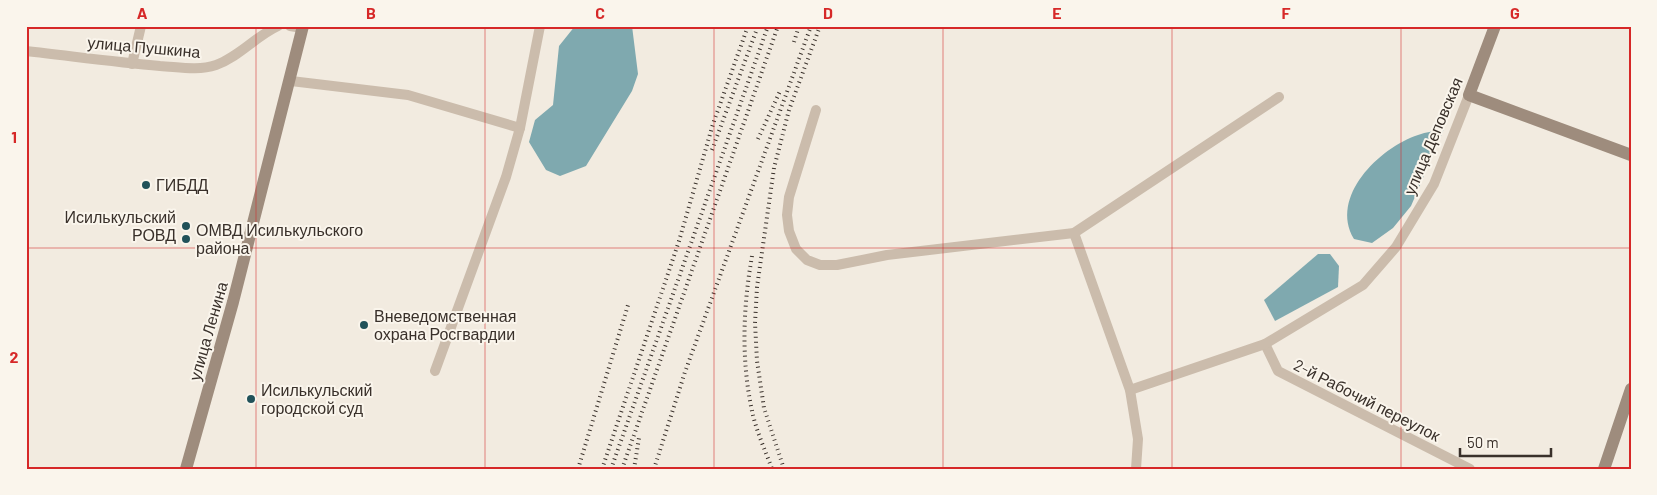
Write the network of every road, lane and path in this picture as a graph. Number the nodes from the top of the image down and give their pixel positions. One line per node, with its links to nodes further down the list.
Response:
1 (140, 26): 7 (street)
2 (278, 26): 7 (street, улица Пушкина)
3 (540, 26): 12 (street)
4 (1495, 26): 9 (street, улица Деповская)
5 (298, 27): 8 (street, улица Ленина)
6 (26, 51): 7 (street, улица Пушкина)
7 (132, 64)
8 (290, 81): 12 (street); 19 (street, улица Ленина)
9 (1469, 95): 13 (street); 15 (street, улица Деповская)
10 (1279, 97): 14 (street)
11 (816, 110): 14 (street)
12 (520, 128): 16 (street)
13 (1631, 155)
14 (1074, 233): 18 (street)
15 (1265, 344): 18 (street, улица Деповская); 21 (street, 2-й Рабочий переулок)
16 (435, 371)
17 (1631, 389): 22 (street)
18 (1130, 390): 20 (street)
19 (186, 469)
20 (1136, 469)
21 (1470, 469)
22 (1604, 469)

